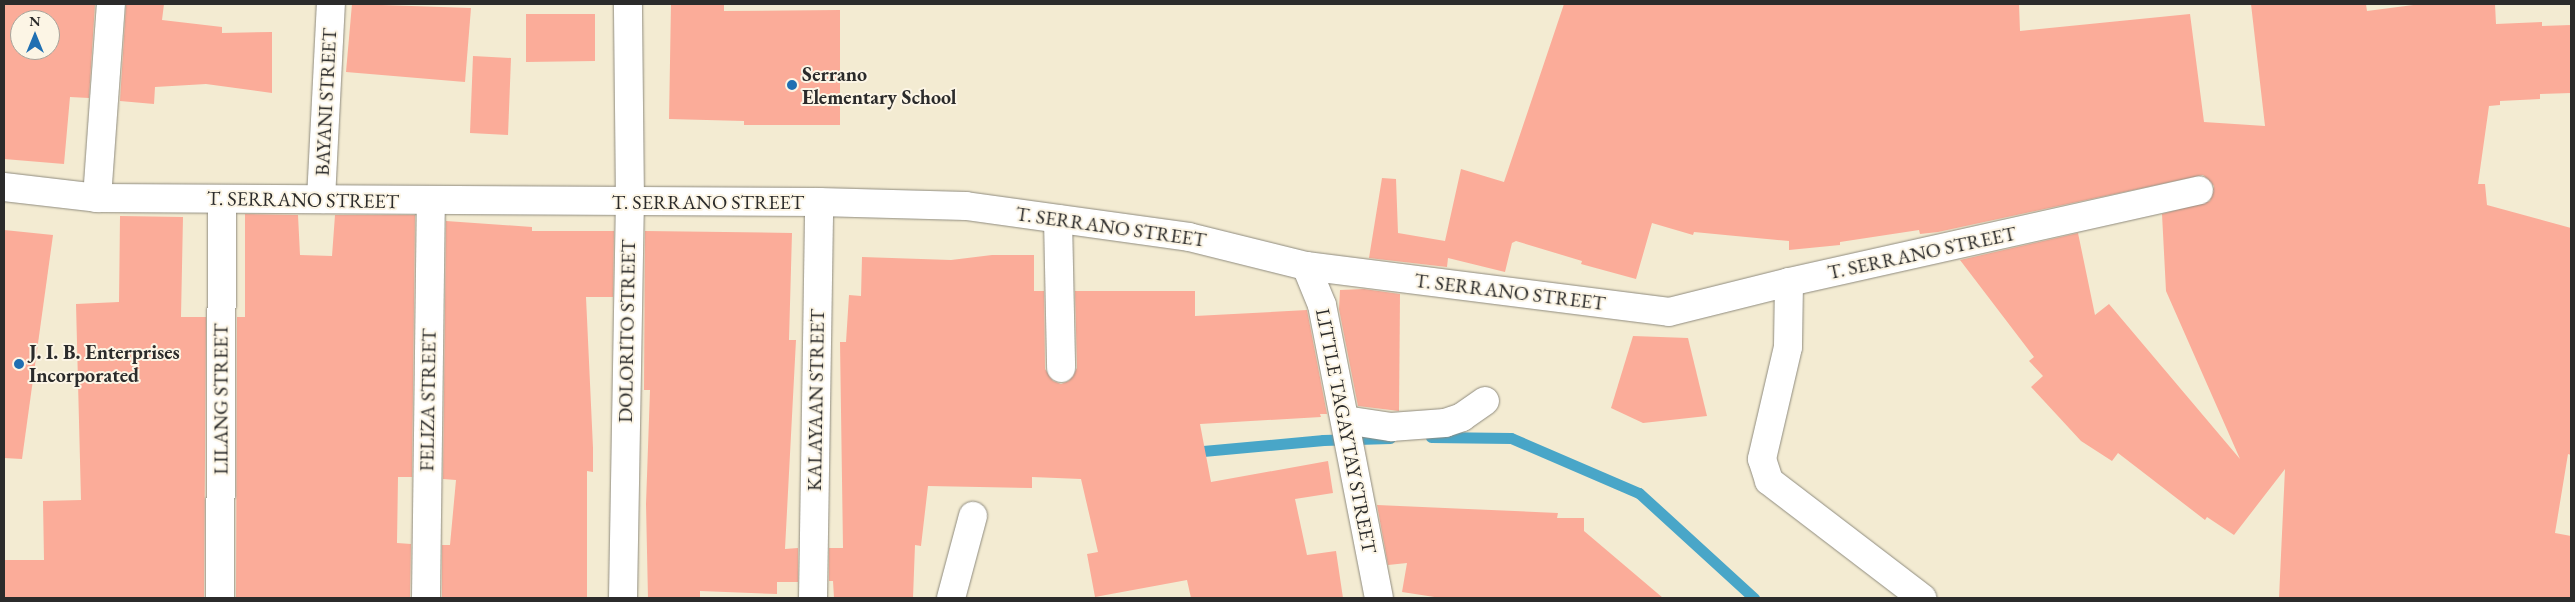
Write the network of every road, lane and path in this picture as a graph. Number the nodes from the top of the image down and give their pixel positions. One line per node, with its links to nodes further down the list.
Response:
1 (111, 4): 6 (street)
2 (331, 4): 8 (street, BAYANI STREET)
3 (628, 4): 10 (street, DOLORITO STREET)
4 (4, 187): 6 (street, T. SERRANO STREET)
5 (2199, 190): 14 (street, T. SERRANO STREET)
6 (97, 198): 7 (street, T. SERRANO STREET)
7 (222, 199): 8 (street, T. SERRANO STREET); 19 (street, LILANG STREET)
8 (320, 200): 9 (street, T. SERRANO STREET)
9 (431, 202): 10 (street, T. SERRANO STREET); 20 (street, FELIZA STREET)
10 (630, 202): 11 (street, T. SERRANO STREET); 21 (street, DOLORITO STREET)
11 (819, 202): 12 (street, T. SERRANO STREET); 22 (street, KALAYAAN STREET)
12 (1058, 219): 13 (street, T. SERRANO STREET); 15 (street)
13 (1306, 266): 14 (street, T. SERRANO STREET); 17 (street, LITTLE TAGAYTAY STREET)
14 (1789, 282): 25 (street)
15 (1061, 368)
16 (1485, 401): 17 (street)
17 (1345, 422): 24 (street, LITTLE TAGAYTAY STREET)
18 (973, 516): 23 (street)
19 (220, 598)
20 (426, 598)
21 (623, 598)
22 (814, 598)
23 (952, 598)
24 (1379, 598)
25 (1922, 598)

